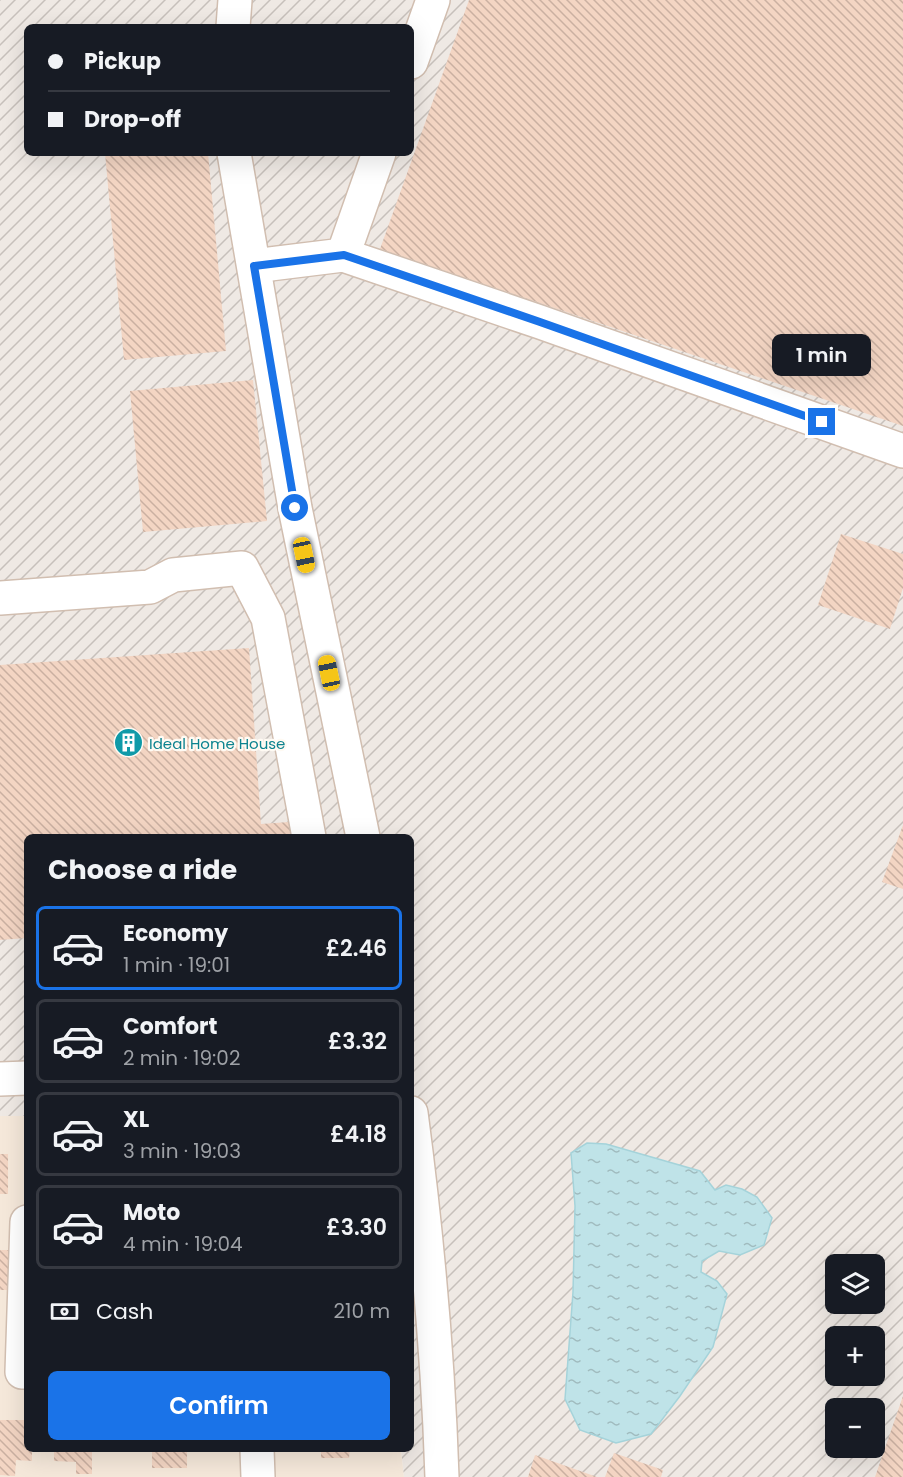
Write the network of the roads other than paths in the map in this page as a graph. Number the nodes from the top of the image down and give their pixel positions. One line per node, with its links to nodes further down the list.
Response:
1 (234, 0): 3 (street)
2 (433, 0): 4 (street)
3 (233, 24)
4 (414, 54)
5 (235, 156): 8 (street)
6 (378, 156): 7 (street)
7 (344, 255): 8 (street); 9 (street)
8 (254, 266): 12 (street)
9 (903, 451)
10 (0, 598): 11 (street)
11 (308, 834)
12 (362, 834)
13 (24, 1078): 14 (street)
14 (0, 1079)
15 (414, 1134): 22 (street)
16 (0, 1222): 17 (street)
17 (24, 1222)
18 (24, 1263): 19 (street)
19 (16, 1372)
20 (257, 1452): 21 (street)
21 (258, 1477)
22 (442, 1477)

